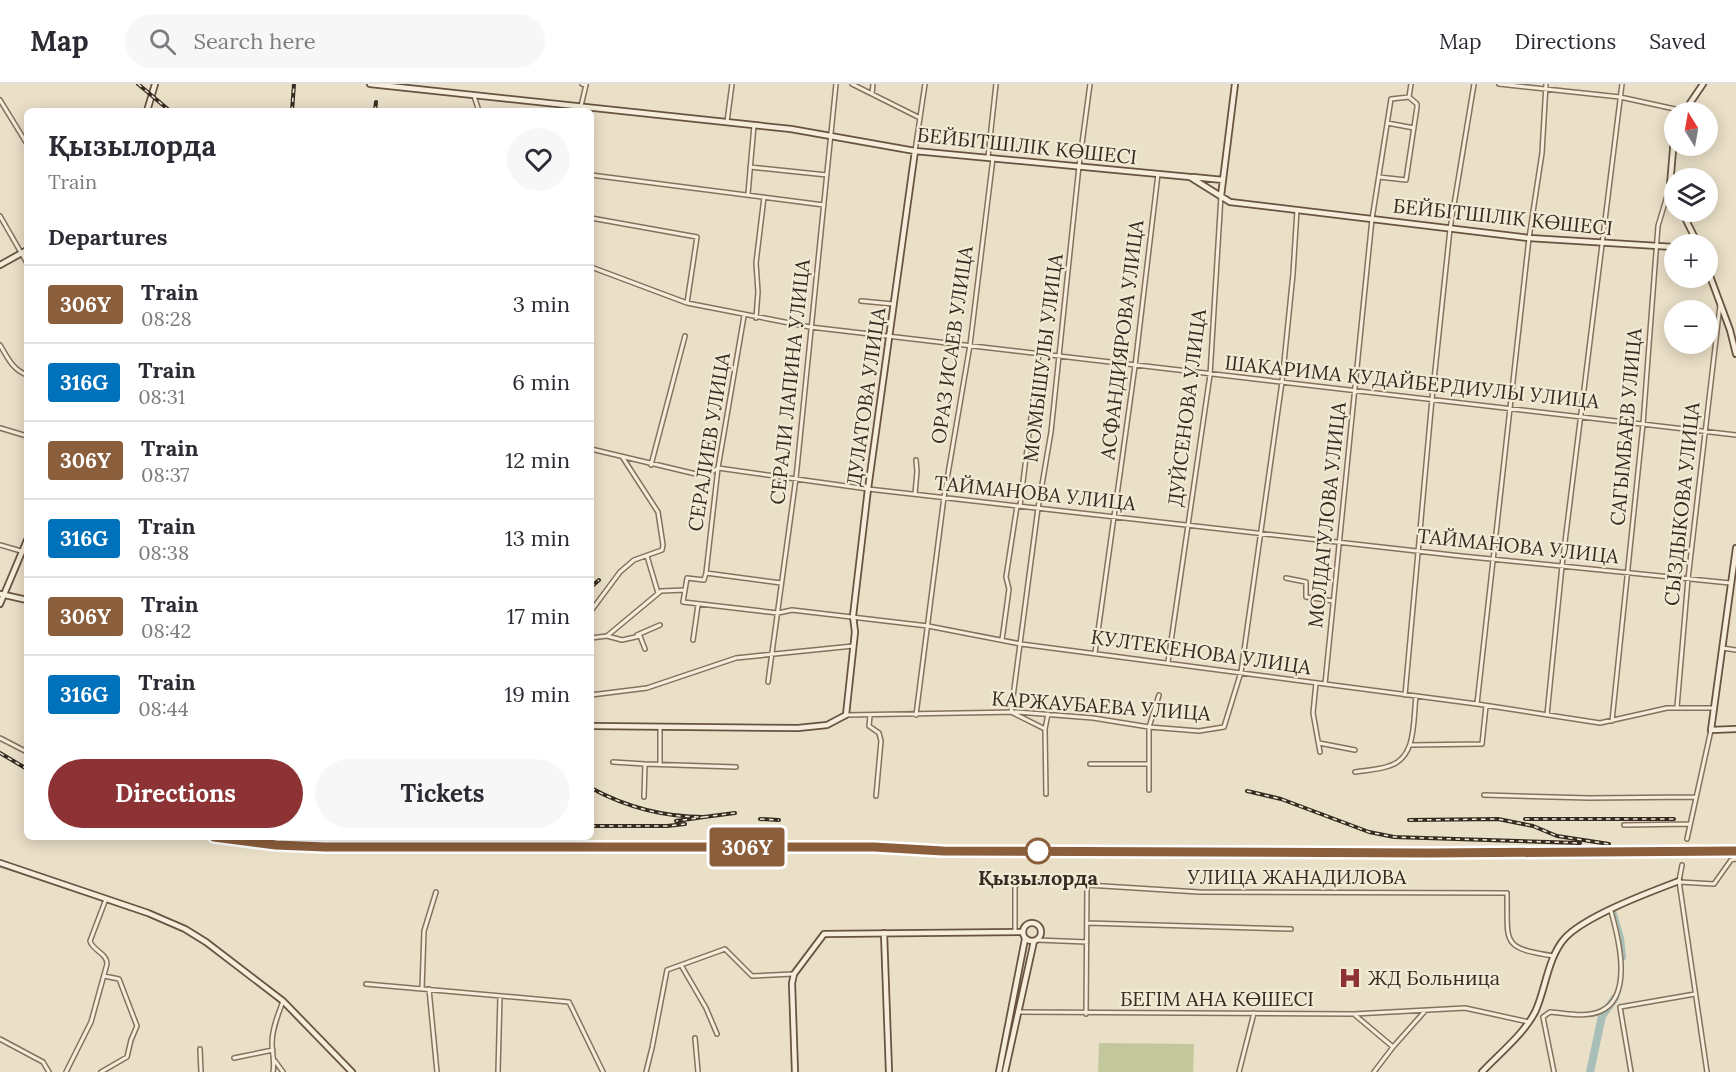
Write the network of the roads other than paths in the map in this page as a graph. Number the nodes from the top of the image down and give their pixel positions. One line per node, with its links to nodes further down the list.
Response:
1 (155, 84): 26 (street)
2 (370, 84): 18 (street, БЕЙБІТШІЛІК КӨШЕСІ)
3 (582, 84): 24 (street)
4 (732, 84): 29 (street)
5 (836, 84): 33 (street, СЕРАЛИ ЛАПИНА УЛИЦА)
6 (852, 84): 19 (street)
7 (873, 84): 19 (street)
8 (924, 84): 28 (street, ДУЛАТОВА УЛИЦА)
9 (996, 84): 36 (street, ОРАЗ ИСАЕВ УЛИЦА)
10 (1090, 84): 37 (street, МОМЫШУЛЫ УЛИЦА)
11 (1235, 84): 44 (street, ДУЙСЕНОВА УЛИЦА)
12 (1412, 84): 20 (street)
13 (1474, 84): 54 (street)
14 (1499, 84): 17 (street)
15 (1622, 84): 21 (street)
16 (1703, 84): 23 (street)
17 (1546, 86): 21 (street); 55 (street)
18 (474, 94): 24 (street, БЕЙБІТШІЛІК КӨШЕСІ); 27 (street)
19 (872, 94): 28 (street)
20 (1409, 97): 30 (street, МОЛДАГУЛОВА УЛИЦА); 32 (street)
21 (1620, 97): 25 (street); 56 (street)
22 (0, 100): 34 (street)
23 (1691, 102)
24 (581, 106): 29 (street, БЕЙБІТШІЛІК КӨШЕСІ)
25 (1664, 107)
26 (148, 108)
27 (478, 108)
28 (920, 118): 35 (street, ДУЛАТОВА УЛИЦА)
29 (728, 122): 31 (street, БЕЙБІТШІЛІК КӨШЕСІ)
30 (1387, 123): 32 (street); 43 (street, МОЛДАГУЛОВА УЛИЦА)
31 (754, 125): 33 (street, БЕЙБІТШІЛІК КӨШЕСІ); 38 (street)
32 (1414, 128): 43 (street)
33 (832, 137): 35 (street, БЕЙБІТШІЛІК КӨШЕСІ); 41 (street, СЕРАЛИ ЛАПИНА УЛИЦА)
34 (24, 139)
35 (915, 151): 36 (street, БЕЙБІТШІЛІК КӨШЕСІ); 68 (street, ДУЛАТОВА УЛИЦА)
36 (990, 158): 37 (street, БЕЙБІТШІЛІК КӨШЕСІ); 75 (street, ОРАЗ ИСАЕВ УЛИЦА)
37 (1079, 166): 39 (street, БЕЙБІТШІЛІК КӨШЕСІ); 78 (street, МОМЫШУЛЫ УЛИЦА)
38 (750, 167): 41 (street); 45 (street)
39 (1158, 174): 42 (street, БЕЙБІТШІЛІК КӨШЕСІ); 79 (street, АСФАНДИЯРОВА УЛИЦА)
40 (594, 175): 45 (street)
41 (828, 175): 48 (street, СЕРАЛИ ЛАПИНА УЛИЦА)
42 (1190, 177): 44 (street); 47 (street, БЕЙБІТШІЛІК КӨШЕСІ)
43 (1379, 177): 53 (street, МОЛДАГУЛОВА УЛИЦА)
44 (1223, 180): 47 (street, ДУЙСЕНОВА УЛИЦА)
45 (748, 194): 46 (street)
46 (764, 196): 48 (street); 70 (street)
47 (1221, 196): 50 (street, БЕЙБІТШІЛІК КӨШЕСІ); 81 (street, ДУЙСЕНОВА УЛИЦА)
48 (824, 205): 71 (street, СЕРАЛИ ЛАПИНА УЛИЦА)
49 (1664, 206): 57 (street, САГЫМБАЕВ УЛИЦА)
50 (1296, 210): 53 (street, БЕЙБІТШІЛІК КӨШЕСІ); 82 (street)
51 (0, 216): 60 (street)
52 (594, 219): 66 (street)
53 (1372, 219): 54 (street, БЕЙБІТШІЛІК КӨШЕСІ); 83 (street, МОЛДАГУЛОВА УЛИЦА)
54 (1450, 229): 55 (street, БЕЙБІТШІЛІК КӨШЕСІ); 84 (street)
55 (1529, 238): 56 (street, БЕЙБІТШІЛІК КӨШЕСІ); 85 (street)
56 (1601, 242): 57 (street, БЕЙБІТШІЛІК КӨШЕСІ); 86 (street)
57 (1657, 245): 58 (street, БЕЙБІТШІЛІК КӨШЕСІ); 87 (street, САГЫМБАЕВ УЛИЦА)
58 (1664, 246)
59 (24, 252): 60 (street)
60 (21, 253): 61 (street); 62 (street)
61 (24, 258)
62 (0, 265)
63 (594, 268): 66 (street, ШАКАРИМА КУДАЙБЕРДИУЛЫ УЛИЦА)
64 (1714, 288): 67 (street)
65 (861, 301): 68 (street)
66 (687, 303): 69 (street, ШАКАРИМА КУДАЙБЕРДИУЛЫ УЛИЦА)
67 (1720, 303): 77 (street); 89 (street, СЫЗДЫКОВА УЛИЦА)
68 (893, 304): 73 (street, ДУЛАТОВА УЛИЦА)
69 (744, 316): 70 (street, ШАКАРИМА КУДАЙБЕРДИУЛЫ УЛИЦА); 96 (street, СЕРАЛИЕВ УЛИЦА)
70 (756, 318): 71 (street, ШАКАРИМА КУДАЙБЕРДИУЛЫ УЛИЦА)
71 (810, 327): 73 (street, ШАКАРИМА КУДАЙБЕРДИУЛЫ УЛИЦА); 97 (street, СЕРАЛИ ЛАПИНА УЛИЦА)
72 (685, 336): 95 (street)
73 (889, 336): 75 (street, ШАКАРИМА КУДАЙБЕРДИУЛЫ УЛИЦА); 98 (street, ДУЛАТОВА УЛИЦА)
74 (0, 345): 80 (street)
75 (970, 345): 76 (street, ШАКАРИМА КУДАЙБЕРДИУЛЫ УЛИЦА); 100 (street, ОРАЗ ИСАЕВ УЛИЦА)
76 (1039, 353): 78 (street, ШАКАРИМА КУДАЙБЕРДИУЛЫ УЛИЦА); 101 (street)
77 (1736, 354)
78 (1060, 356): 79 (street, ШАКАРИМА КУДАЙБЕРДИУЛЫ УЛИЦА); 102 (street, МОМЫШУЛЫ УЛИЦА)
79 (1135, 366): 81 (street, ШАКАРИМА КУДАЙБЕРДИУЛЫ УЛИЦА); 103 (street, АСФАНДИЯРОВА УЛИЦА)
80 (24, 374)
81 (1210, 375): 82 (street, ШАКАРИМА КУДАЙБЕРДИУЛЫ УЛИЦА); 104 (street, ДУЙСЕНОВА УЛИЦА)
82 (1282, 383): 83 (street, ШАКАРИМА КУДАЙБЕРДИУЛЫ УЛИЦА); 105 (street)
83 (1355, 391): 84 (street, ШАКАРИМА КУДАЙБЕРДИУЛЫ УЛИЦА); 106 (street, МОЛДАГУЛОВА УЛИЦА)
84 (1432, 399): 85 (street, ШАКАРИМА КУДАЙБЕРДИУЛЫ УЛИЦА); 110 (street)
85 (1510, 408): 86 (street, ШАКАРИМА КУДАЙБЕРДИУЛЫ УЛИЦА); 113 (street)
86 (1581, 416): 87 (street, ШАКАРИМА КУДАЙБЕРДИУЛЫ УЛИЦА); 114 (street)
87 (1643, 424): 89 (street, ШАКАРИМА КУДАЙБЕРДИУЛЫ УЛИЦА); 116 (street, САГЫМБАЕВ УЛИЦА)
88 (0, 428): 90 (street)
89 (1705, 431): 91 (street, ШАКАРИМА КУДАЙБЕРДИУЛЫ УЛИЦА); 118 (street, СЫЗДЫКОВА УЛИЦА)
90 (24, 435)
91 (1736, 435)
92 (594, 449): 93 (street, ТАЙМАНОВА УЛИЦА)
93 (622, 457): 95 (street, ТАЙМАНОВА УЛИЦА); 112 (street)
94 (916, 460): 99 (street)
95 (651, 465): 96 (street, ТАЙМАНОВА УЛИЦА)
96 (718, 468): 97 (street, ТАЙМАНОВА УЛИЦА); 115 (street, СЕРАЛИЕВ УЛИЦА)
97 (796, 478): 98 (street, ТАЙМАНОВА УЛИЦА); 120 (street, СЕРАЛИ ЛАПИНА УЛИЦА)
98 (868, 489): 99 (street, ТАЙМАНОВА УЛИЦА); 130 (street, ДУЛАТОВА УЛИЦА)
99 (915, 494): 100 (street, ТАЙМАНОВА УЛИЦА)
100 (944, 497): 101 (street, ТАЙМАНОВА УЛИЦА); 132 (street, ОРАЗ ИСАЕВ УЛИЦА)
101 (1018, 506): 102 (street, ТАЙМАНОВА УЛИЦА); 137 (street)
102 (1038, 508): 103 (street, ТАЙМАНОВА УЛИЦА); 138 (street, МОМЫШУЛЫ УЛИЦА)
103 (1115, 517): 104 (street, ТАЙМАНОВА УЛИЦА); 144 (street, АСФАНДИЯРОВА УЛИЦА)
104 (1188, 525): 105 (street, ТАЙМАНОВА УЛИЦА); 145 (street, ДУЙСЕНОВА УЛИЦА)
105 (1261, 533): 106 (street, ТАЙМАНОВА УЛИЦА); 146 (street)
106 (1339, 542): 110 (street, ТАЙМАНОВА УЛИЦА); 125 (street, МОЛДАГУЛОВА УЛИЦА)
107 (0, 545): 111 (street)
108 (1736, 548): 119 (street)
109 (24, 549): 111 (street)
110 (1418, 551): 113 (street, ТАЙМАНОВА УЛИЦА); 150 (street)
111 (23, 552): 123 (street)
112 (647, 556): 122 (street); 128 (street)
113 (1493, 559): 114 (street, ТАЙМАНОВА УЛИЦА); 154 (street)
114 (1562, 566): 116 (street, ТАЙМАНОВА УЛИЦА); 163 (street)
115 (706, 573): 120 (street); 121 (street)
116 (1627, 573): 118 (street, ТАЙМАНОВА УЛИЦА); 164 (street, САГЫМБАЕВ УЛИЦА)
117 (1286, 578): 125 (street)
118 (1688, 579): 119 (street, ТАЙМАНОВА УЛИЦА); 156 (street, СЫЗДЫКОВА УЛИЦА)
119 (1730, 583): 140 (street)
120 (782, 584): 129 (street, СЕРАЛИ ЛАПИНА УЛИЦА)
121 (685, 590): 122 (street); 127 (street, КУЛТЕКЕНОВА УЛИЦА)
122 (658, 593): 134 (street)
123 (2, 595): 124 (street); 126 (street)
124 (24, 599)
125 (1333, 601): 149 (street, МОЛДАГУЛОВА УЛИЦА)
126 (0, 604)
127 (698, 605): 129 (street, КУЛТЕКЕНОВА УЛИЦА); 136 (street)
128 (594, 607)
129 (778, 613): 130 (street, КУЛТЕКЕНОВА УЛИЦА); 143 (street, СЕРАЛИ ЛАПИНА УЛИЦА)
130 (853, 616): 132 (street, КУЛТЕКЕНОВА УЛИЦА); 139 (street, ДУЛАТОВА УЛИЦА)
131 (660, 625): 133 (street)
132 (928, 626): 137 (street, КУЛТЕКЕНОВА УЛИЦА); 162 (street, ОРАЗ ИСАЕВ УЛИЦА)
133 (636, 635): 134 (street); 141 (street)
134 (607, 636): 135 (street)
135 (594, 638)
136 (693, 639)
137 (1002, 640): 138 (street, КУЛТЕКЕНОВА УЛИЦА)
138 (1021, 644): 144 (street, КУЛТЕКЕНОВА УЛИЦА); 158 (street, МОМЫШУЛЫ УЛИЦА)
139 (854, 646): 143 (street); 160 (street, ДУЛАТОВА УЛИЦА)
140 (1722, 648): 142 (street); 157 (street)
141 (645, 649)
142 (1736, 650)
143 (773, 653): 147 (street, СЕРАЛИ ЛАПИНА УЛИЦА); 151 (street)
144 (1095, 653): 145 (street, КУЛТЕКЕНОВА УЛИЦА)
145 (1168, 663): 146 (street, КУЛТЕКЕНОВА УЛИЦА)
146 (1241, 672): 148 (street, КУЛТЕКЕНОВА УЛИЦА); 167 (street, КАРЖАУБАЕВА УЛИЦА)
147 (768, 682)
148 (1316, 683): 149 (street, КУЛТЕКЕНОВА УЛИЦА); 172 (street)
149 (1325, 684): 150 (street, КУЛТЕКЕНОВА УЛИЦА)
150 (1405, 694): 153 (street, КУЛТЕКЕНОВА УЛИЦА)
151 (594, 695)
152 (1159, 695): 167 (street)
153 (1416, 696): 154 (street, КУЛТЕКЕНОВА УЛИЦА); 173 (street)
154 (1477, 704): 155 (street, КУЛТЕКЕНОВА УЛИЦА)
155 (1486, 706): 163 (street, КУЛТЕКЕНОВА УЛИЦА); 173 (street)
156 (1677, 708): 157 (street, КУЛТЕКЕНОВА УЛИЦА); 164 (street, КУЛТЕКЕНОВА УЛИЦА)
157 (1714, 708): 170 (street)
158 (1011, 712): 159 (street, КАРЖАУБАЕВА УЛИЦА); 162 (street, КАРЖАУБАЕВА УЛИЦА); 168 (street)
159 (1048, 714): 167 (street, КАРЖАУБАЕВА УЛИЦА); 168 (street)
160 (846, 715): 161 (street, КАРЖАУБАЕВА УЛИЦА); 166 (street)
161 (870, 715): 162 (street, КАРЖАУБАЕВА УЛИЦА); 188 (street)
162 (916, 715)
163 (1547, 716): 164 (street, КУЛТЕКЕНОВА УЛИЦА)
164 (1612, 721)
165 (594, 726): 166 (street)
166 (660, 727): 178 (street)
167 (1149, 727): 180 (street)
168 (1045, 729): 185 (street)
169 (1736, 729): 170 (street)
170 (1711, 730): 189 (street)
171 (0, 738): 174 (street)
172 (1319, 743): 175 (street); 176 (street)
173 (1410, 745): 183 (street)
174 (24, 750)
175 (1355, 750)
176 (1320, 752)
177 (613, 762): 181 (street)
178 (660, 764): 181 (street); 182 (street)
179 (1090, 764): 180 (street)
180 (1148, 764): 184 (street)
181 (645, 765): 187 (street)
182 (736, 766)
183 (1355, 772)
184 (1149, 790)
185 (1046, 794)
186 (1484, 795): 189 (street)
187 (645, 796)
188 (876, 796)
189 (1696, 797): 190 (street)
190 (1690, 824): 191 (street); 192 (street)
191 (1624, 825)
192 (1687, 839)
193 (1736, 859): 196 (street)
194 (0, 862): 199 (street)
195 (1682, 865): 196 (street)
196 (1680, 882): 200 (street); 216 (street)
197 (1087, 885): 201 (street); 203 (street, УЛИЦА ЖАНАДИЛОВА); 209 (street, УЛИЦА ЖАНАДИЛОВА)
198 (435, 892): 214 (street)
199 (106, 898): 212 (street); 218 (street)
200 (1611, 911): 209 (street); 225 (street)
201 (1087, 923): 202 (street); 208 (street)
202 (1291, 929)
203 (1015, 932): 204 (street); 205 (street)
204 (1022, 932): 206 (street); 207 (street)
205 (885, 933): 211 (street); 248 (street)
206 (1025, 939): 207 (street); 220 (street)
207 (1036, 940): 208 (street); 220 (street)
208 (1087, 942): 222 (street)
209 (1555, 956): 224 (street)
210 (681, 965): 211 (street); 227 (street); 245 (street)
211 (794, 974): 247 (street)
212 (104, 976): 236 (street); 237 (street)
213 (366, 984): 214 (street)
214 (422, 989): 215 (street)
215 (429, 989): 217 (street); 242 (street)
216 (1695, 994): 255 (street); 256 (street)
217 (500, 996): 243 (street); 244 (street)
218 (283, 1001): 232 (street); 241 (street)
219 (1425, 1011): 223 (street, БЕГІМ АНА КӨШЕСІ); 226 (street, БЕГІМ АНА КӨШЕСІ); 230 (street)
220 (1015, 1012): 222 (street, БЕГІМ АНА КӨШЕСІ); 249 (street); 250 (street)
221 (1254, 1013): 222 (street, БЕГІМ АНА КӨШЕСІ); 223 (street, БЕГІМ АНА КӨШЕСІ); 251 (street)
222 (1086, 1014)
223 (1354, 1014): 230 (street)
224 (1533, 1015): 225 (street); 226 (street)
225 (1543, 1017): 254 (street)
226 (1529, 1022): 253 (street)
227 (717, 1034)
228 (695, 1038): 246 (street)
229 (0, 1039): 235 (street)
230 (1392, 1047): 252 (street)
231 (200, 1049): 238 (street)
232 (273, 1050): 233 (street); 234 (street)
233 (234, 1058)
234 (275, 1061): 239 (street); 240 (street)
235 (49, 1072)
236 (66, 1072)
237 (101, 1072)
238 (201, 1072)
239 (273, 1072)
240 (282, 1072)
241 (352, 1072)
242 (437, 1072)
243 (498, 1072)
244 (603, 1072)
245 (645, 1072)
246 (698, 1072)
247 (795, 1072)
248 (889, 1072)
249 (999, 1072)
250 (1005, 1072)
251 (1239, 1072)
252 (1374, 1072)
253 (1482, 1072)
254 (1554, 1072)
255 (1630, 1072)
256 (1707, 1072)

